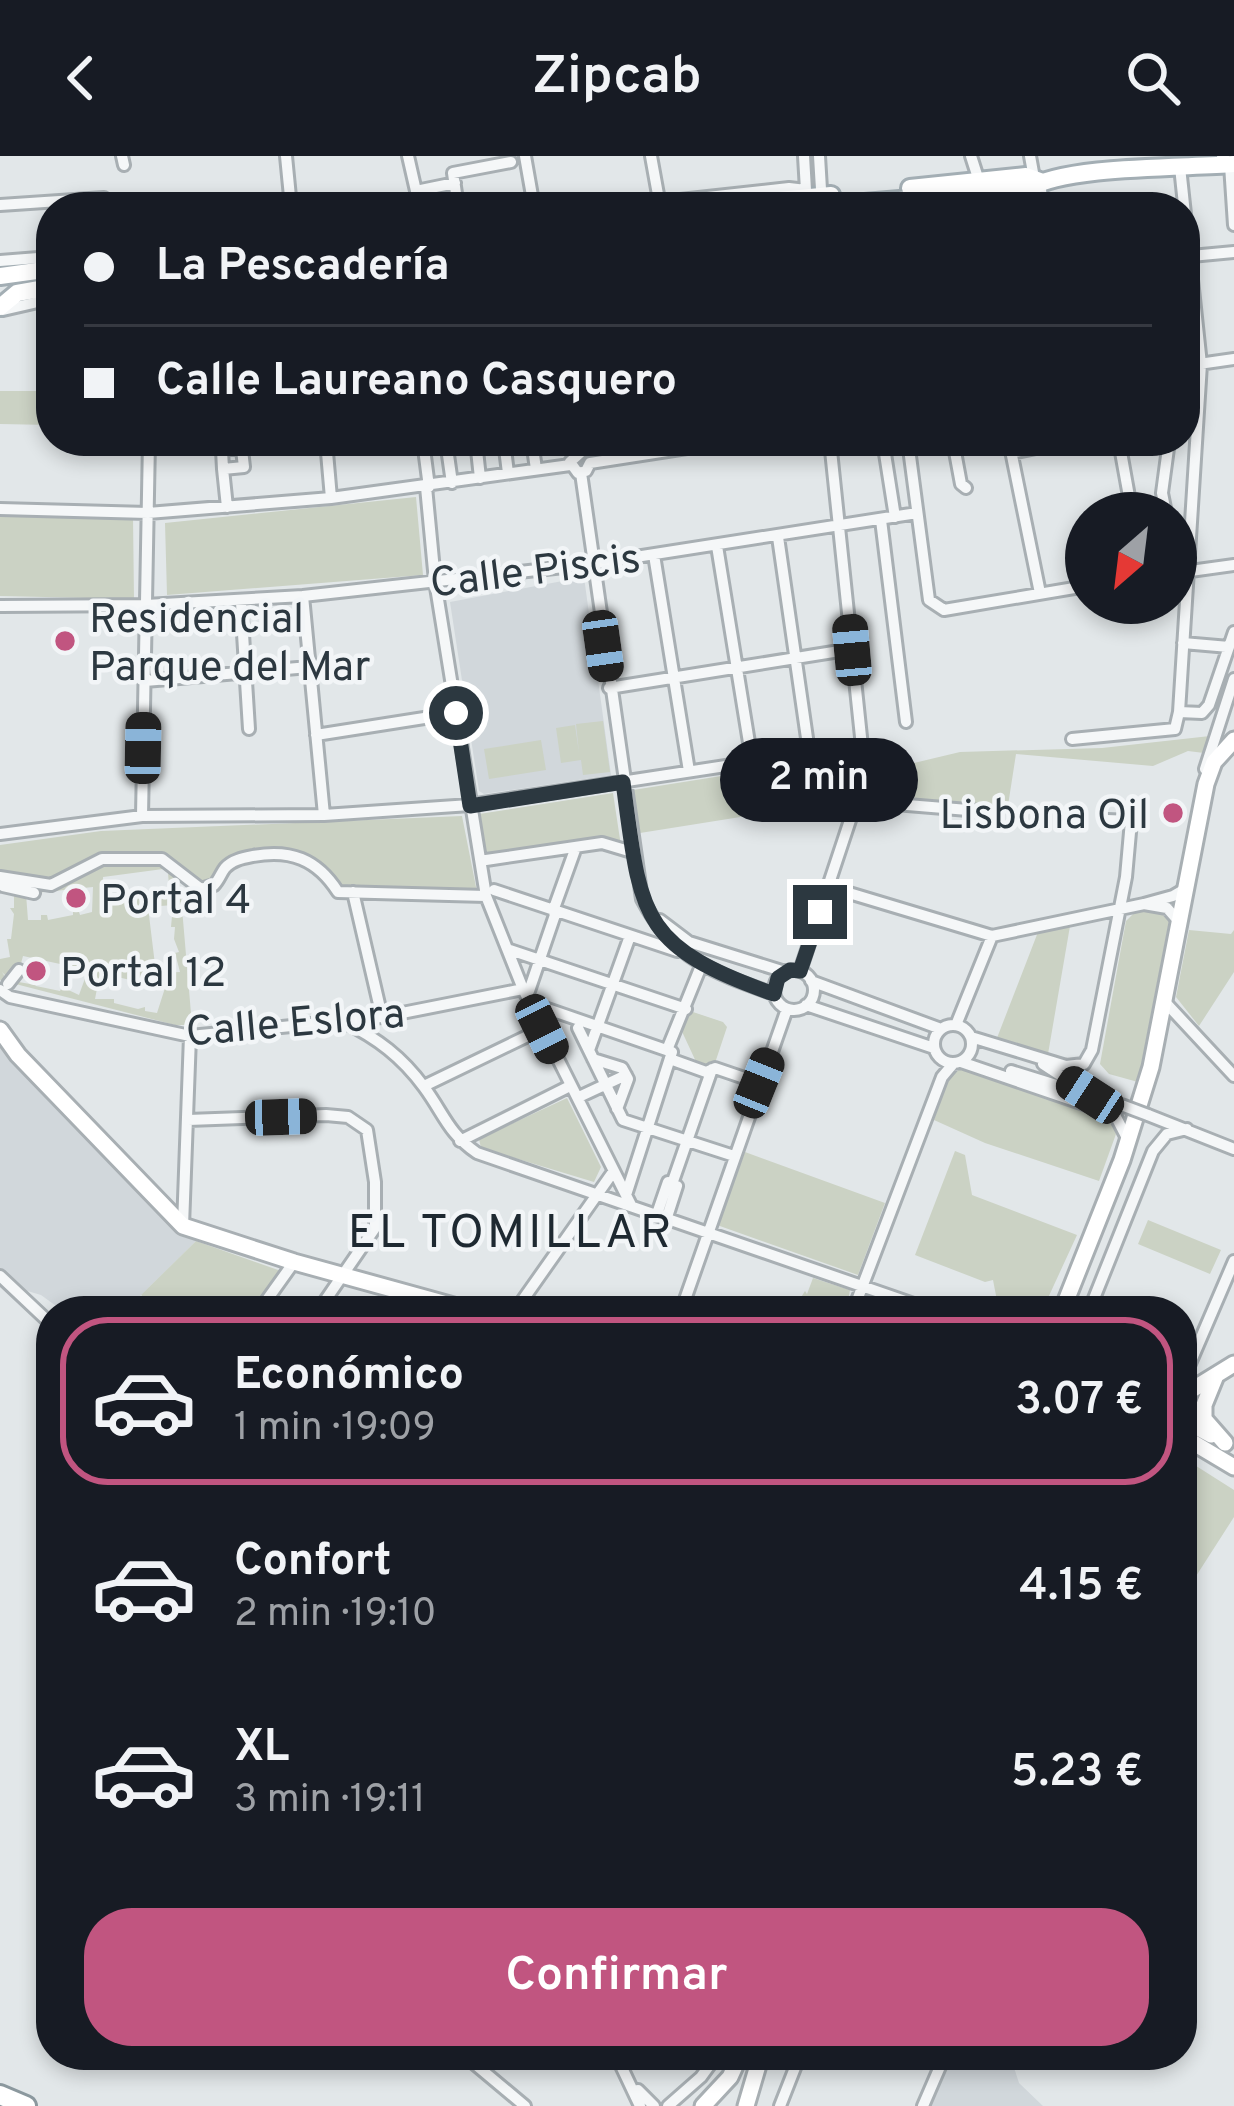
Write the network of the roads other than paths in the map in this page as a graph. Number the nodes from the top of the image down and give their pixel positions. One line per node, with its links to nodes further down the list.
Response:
1 (286, 156): 17 (street)
2 (408, 156): 16 (street)
3 (526, 156): 19 (street)
4 (650, 156): 20 (street)
5 (804, 156): 23 (street)
6 (819, 156): 24 (street)
7 (971, 156): 15 (street)
8 (1030, 156): 14 (street)
9 (1084, 156): 13 (street)
10 (511, 162): 16 (street)
11 (1229, 162): 12 (main road); 30 (street)
12 (1168, 163): 13 (main road)
13 (1089, 175): 14 (main road)
14 (1037, 180): 15 (main road); 26 (main road); 27 (street)
15 (979, 181): 25 (main road)
16 (455, 183): 18 (street)
17 (290, 192)
18 (456, 192)
19 (534, 192)
20 (657, 192)
21 (746, 192): 22 (street)
22 (794, 192)
23 (802, 192)
24 (824, 192)
25 (894, 192)
26 (977, 192)
27 (1040, 192)
28 (36, 203): 29 (street)
29 (0, 205)
30 (1234, 225)
31 (1234, 252): 32 (street)
32 (1200, 255)
33 (36, 258): 34 (street)
34 (0, 261)
35 (36, 271): 36 (main road)
36 (0, 276)
37 (0, 288): 40 (main road)
38 (36, 290): 40 (main road)
39 (36, 302): 40 (street)
40 (0, 308)
41 (1200, 353): 43 (street)
42 (1234, 359): 43 (street)
43 (1201, 364): 44 (street)
44 (1200, 399)
45 (149, 456): 78 (street)
46 (222, 456): 65 (street)
47 (243, 456): 65 (street)
48 (327, 456): 75 (street)
49 (424, 456): 70 (street)
50 (448, 456): 69 (street)
51 (478, 456): 68 (street)
52 (506, 456): 67 (street)
53 (534, 456): 66 (street)
54 (573, 456): 64 (street)
55 (644, 456): 64 (street)
56 (832, 456): 82 (street)
57 (885, 456): 80 (street)
58 (910, 456): 79 (street)
59 (956, 456): 71 (street)
60 (1012, 456): 91 (street)
61 (1122, 456): 72 (street)
62 (1167, 456): 73 (street)
63 (1193, 456): 74 (street)
64 (580, 467): 66 (street); 86 (street)
65 (223, 469): 76 (street)
66 (536, 469): 67 (street)
67 (508, 473): 68 (street)
68 (480, 478): 69 (street)
69 (452, 483): 70 (street)
70 (427, 487): 75 (street); 89 (street)
71 (966, 488)
72 (1128, 492)
73 (1162, 492)
74 (1189, 492)
75 (331, 498): 76 (street)
76 (227, 507): 78 (street)
77 (2, 511): 78 (street)
78 (148, 513): 94 (street)
79 (917, 513): 80 (street, Calle Piscis); 91 (street)
80 (895, 517): 81 (street, Calle Piscis)
81 (881, 520): 82 (street, Calle Piscis); 111 (street)
82 (841, 528): 83 (street, Calle Piscis); 100 (street)
83 (778, 537): 84 (street, Calle Piscis); 101 (street)
84 (717, 546): 85 (street, Calle Piscis); 103 (street)
85 (654, 555): 86 (street, Calle Piscis); 105 (street)
86 (591, 564): 89 (street, Calle Piscis); 107 (street)
87 (1234, 565): 88 (street)
88 (1197, 570)
89 (435, 581): 92 (street, Calle Piscis); 110 (street)
90 (1065, 589): 91 (street)
91 (1040, 593)
92 (302, 596): 93 (street, Calle Piscis); 102 (street)
93 (241, 602): 94 (street, Calle Piscis); 104 (street)
94 (146, 605): 95 (street, Calle Piscis); 106 (street)
95 (0, 606)
96 (1182, 624): 98 (street)
97 (1234, 632): 99 (street)
98 (1183, 643): 99 (street); 109 (street)
99 (1229, 647): 109 (street)
100 (852, 650): 101 (street); 116 (street)
101 (795, 658): 103 (street); 117 (street)
102 (309, 667): 104 (street); 113 (street)
103 (736, 668): 105 (street); 118 (street)
104 (245, 672): 106 (street); 112 (street)
105 (674, 677): 107 (street); 119 (street)
106 (145, 681): 126 (street)
107 (609, 688): 120 (street)
108 (1233, 688): 121 (street)
109 (1179, 712): 114 (street)
110 (456, 713): 113 (street); 123 (street)
111 (906, 722)
112 (249, 729)
113 (316, 735): 125 (street)
114 (1072, 739)
115 (1234, 740): 121 (main road)
116 (863, 745): 117 (street); 122 (street)
117 (808, 752): 118 (street)
118 (752, 760): 119 (street)
119 (689, 771): 120 (street)
120 (623, 782): 123 (street); 130 (street)
121 (1206, 784): 135 (main road)
122 (859, 801): 124 (street); 134 (street)
123 (470, 806): 125 (street); 138 (street)
124 (992, 812)
125 (324, 815): 126 (street)
126 (142, 817): 128 (street)
127 (1107, 820): 140 (street)
128 (0, 834)
129 (576, 847): 130 (street); 131 (street); 141 (street)
130 (632, 852): 132 (street)
131 (486, 860)
132 (638, 881): 146 (street); 151 (street)
133 (1, 885): 136 (street); 137 (street)
134 (829, 886): 144 (street); 150 (street)
135 (1187, 886): 139 (street); 142 (main road)
136 (353, 892): 138 (street); 162 (street)
137 (34, 893)
138 (490, 893): 141 (street); 155 (street)
139 (1144, 904): 140 (street); 142 (street)
140 (1120, 908): 144 (street); 174 (street)
141 (554, 911): 143 (street); 147 (street)
142 (1181, 923): 157 (main road)
143 (629, 936): 146 (street); 153 (street)
144 (992, 936): 169 (street)
145 (510, 950): 147 (street)
146 (680, 952): 148 (street)
147 (539, 960): 153 (street); 155 (street)
148 (701, 965): 156 (street); 160 (street)
149 (19, 970): 154 (street)
150 (800, 971): 151 (street); 152 (street)
151 (785, 972): 156 (street)
152 (811, 981): 159 (street); 167 (street)
153 (612, 984): 160 (street); 164 (street)
154 (4, 987): 170 (street, Calle Eslora)
155 (526, 990): 162 (street, Calle Eslora); 166 (street)
156 (774, 994): 161 (street)
157 (1165, 1002): 179 (street); 190 (main road)
158 (536, 1005): 164 (street)
159 (806, 1005): 161 (street); 171 (street)
160 (686, 1009): 173 (street)
161 (787, 1009): 180 (street)
162 (382, 1017): 163 (street, Calle Eslora)
163 (344, 1022): 170 (street, Calle Eslora); 183 (street)
164 (598, 1026): 172 (street); 173 (street)
165 (578, 1028): 172 (street)
166 (542, 1029): 182 (street); 183 (street)
167 (941, 1029): 169 (street); 171 (street)
168 (0, 1030): 199 (main road)
169 (965, 1031): 174 (street); 175 (street)
170 (190, 1036): 187 (street)
171 (934, 1048): 175 (street)
172 (591, 1054): 178 (street); 181 (street)
173 (670, 1054): 177 (street); 188 (street)
174 (1037, 1060): 184 (street)
175 (952, 1062): 176 (street); 205 (street)
176 (984, 1067): 184 (street); 190 (street)
177 (712, 1069): 180 (street); 192 (street)
178 (626, 1075): 181 (street); 186 (street)
179 (1234, 1076)
180 (759, 1083): 194 (street)
181 (606, 1084): 185 (street); 186 (street)
182 (570, 1086): 191 (street); 195 (street)
183 (424, 1087): 191 (street)
184 (1090, 1095): 189 (street, bridge)
185 (580, 1096)
186 (617, 1109): 188 (street)
187 (188, 1120): 199 (street); 203 (street)
188 (646, 1127): 192 (street); 197 (street)
189 (1187, 1130): 193 (street); 214 (street)
190 (1127, 1139): 213 (main road)
191 (460, 1141): 196 (street)
192 (686, 1141): 194 (street); 198 (street)
193 (1234, 1150)
194 (734, 1156): 200 (street)
195 (613, 1172): 196 (street); 197 (street)
196 (600, 1194): 197 (street); 209 (street)
197 (628, 1200): 198 (street)
198 (662, 1216): 200 (street)
199 (183, 1226): 202 (main road)
200 (709, 1231): 205 (street); 210 (street)
201 (1234, 1261): 216 (street)
202 (294, 1262): 203 (main road); 206 (street)
203 (344, 1274): 207 (street); 208 (main road)
204 (0, 1276): 215 (street)
205 (862, 1284): 211 (street); 212 (street)
206 (270, 1296)
207 (329, 1296)
208 (399, 1296)
209 (526, 1296)
210 (686, 1296)
211 (858, 1296)
212 (894, 1296)
213 (1067, 1296)
214 (1095, 1296)
215 (36, 1311)
216 (1197, 1343)
217 (1234, 1364): 218 (main road)
218 (1215, 1378): 219 (main road); 222 (main road)
219 (1197, 1388)
220 (1197, 1428): 222 (main road)
221 (1197, 1445): 223 (main road)
222 (1229, 1446)
223 (1234, 1466)
224 (482, 2070): 234 (street)
225 (625, 2070): 231 (street)
226 (706, 2070): 237 (street)
227 (733, 2070): 238 (main road)
228 (757, 2070): 239 (main road)
229 (794, 2070): 240 (street)
230 (939, 2070): 241 (street)
231 (632, 2083): 235 (street); 236 (street)
232 (0, 2095): 233 (highway)
233 (26, 2106)
234 (525, 2106)
235 (640, 2106)
236 (654, 2106)
237 (668, 2106)
238 (703, 2106)
239 (746, 2106)
240 (780, 2106)
241 (923, 2106)

